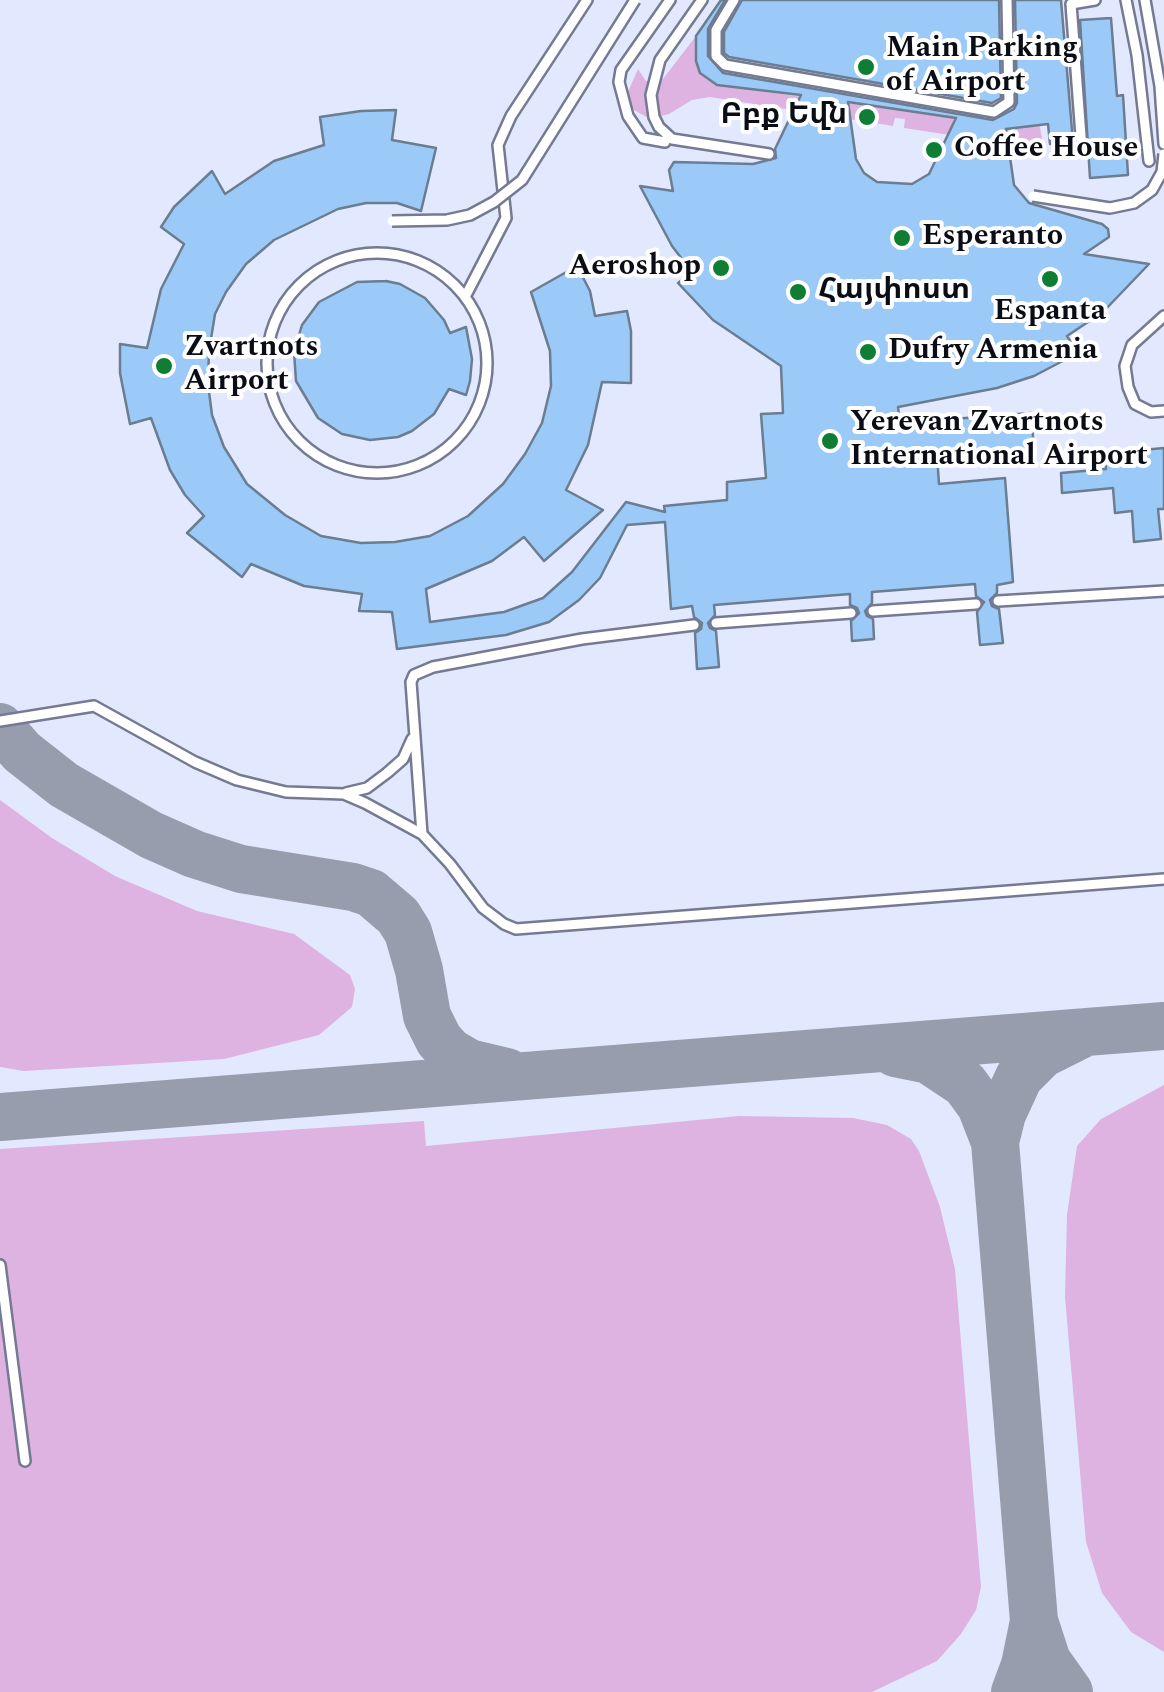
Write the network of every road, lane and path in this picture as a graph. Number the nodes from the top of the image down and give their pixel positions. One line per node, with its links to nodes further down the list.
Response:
1 (586, 0): 18 (lane)
2 (635, 0): 17 (lane, bridge)
3 (670, 0): 10 (lane)
4 (702, 0): 13 (lane)
5 (734, 0): 6 (lane)
6 (1006, 0)
7 (1095, 0): 12 (lane)
8 (1126, 0): 15 (lane)
9 (1145, 0): 11 (lane)
10 (665, 142)
11 (1164, 144)
12 (1082, 149)
13 (769, 154)
14 (1164, 154): 16 (lane, bridge)
15 (1149, 161)
16 (1033, 196)
17 (392, 221)
18 (465, 297): 18 (lane)
19 (1164, 316): 20 (lane)
20 (1164, 411)
21 (1164, 591): 22 (lane)
22 (998, 601)
23 (976, 604): 24 (lane)
24 (873, 611)
25 (851, 614): 26 (lane)
26 (716, 623)
27 (694, 625): 29 (lane)
28 (0, 721): 30 (lane)
29 (414, 731): 30 (lane); 31 (lane)
30 (344, 794): 31 (lane)
31 (422, 834): 32 (lane)
32 (1164, 879)
33 (0, 1265): 34 (lane)
34 (25, 1461)

